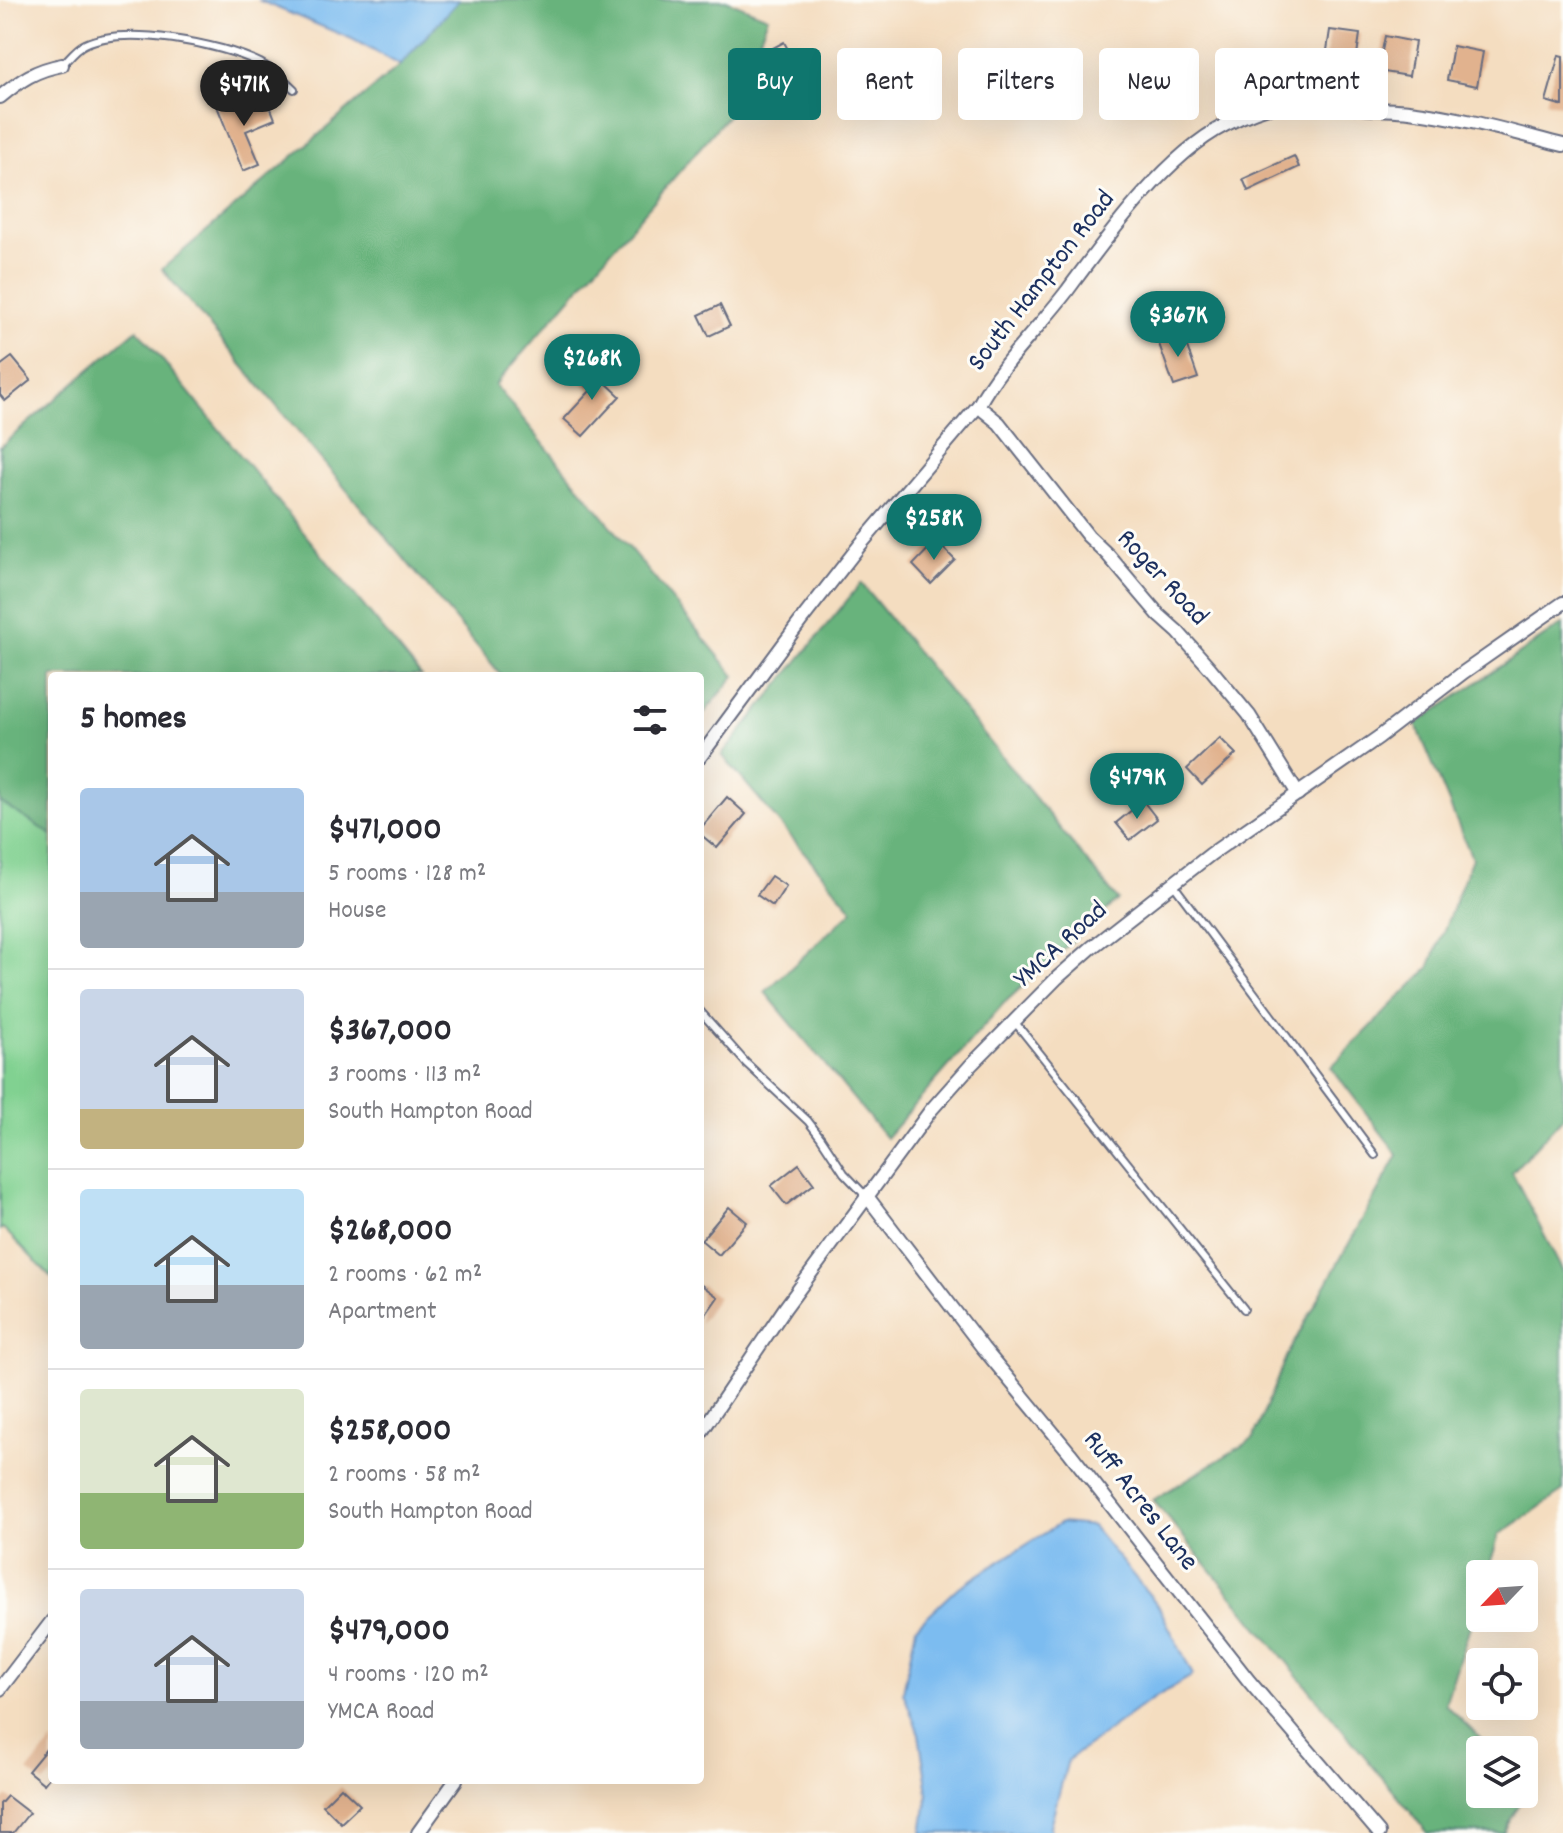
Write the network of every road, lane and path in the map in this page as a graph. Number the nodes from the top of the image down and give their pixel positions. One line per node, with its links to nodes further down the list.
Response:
1 (62, 65): 2 (lane); 3 (street)
2 (294, 89)
3 (0, 97)
4 (1563, 145): 5 (street, South Hampton Road)
5 (978, 406): 7 (street, South Hampton Road); 8 (street, Roger Road)
6 (1563, 603): 8 (street, YMCA Road)
7 (704, 752)
8 (1298, 794): 9 (street, YMCA Road)
9 (1173, 884): 11 (street, YMCA Road); 12 (lane)
10 (704, 1016): 13 (lane)
11 (1014, 1021): 13 (street, YMCA Road); 14 (lane)
12 (1375, 1155)
13 (866, 1195): 15 (street, YMCA Road); 20 (street, Ruff Acres Lane)
14 (1244, 1309)
15 (704, 1428)
16 (48, 1626): 17 (street)
17 (0, 1689)
18 (453, 1784): 19 (street)
19 (418, 1833)
20 (1379, 1833)

